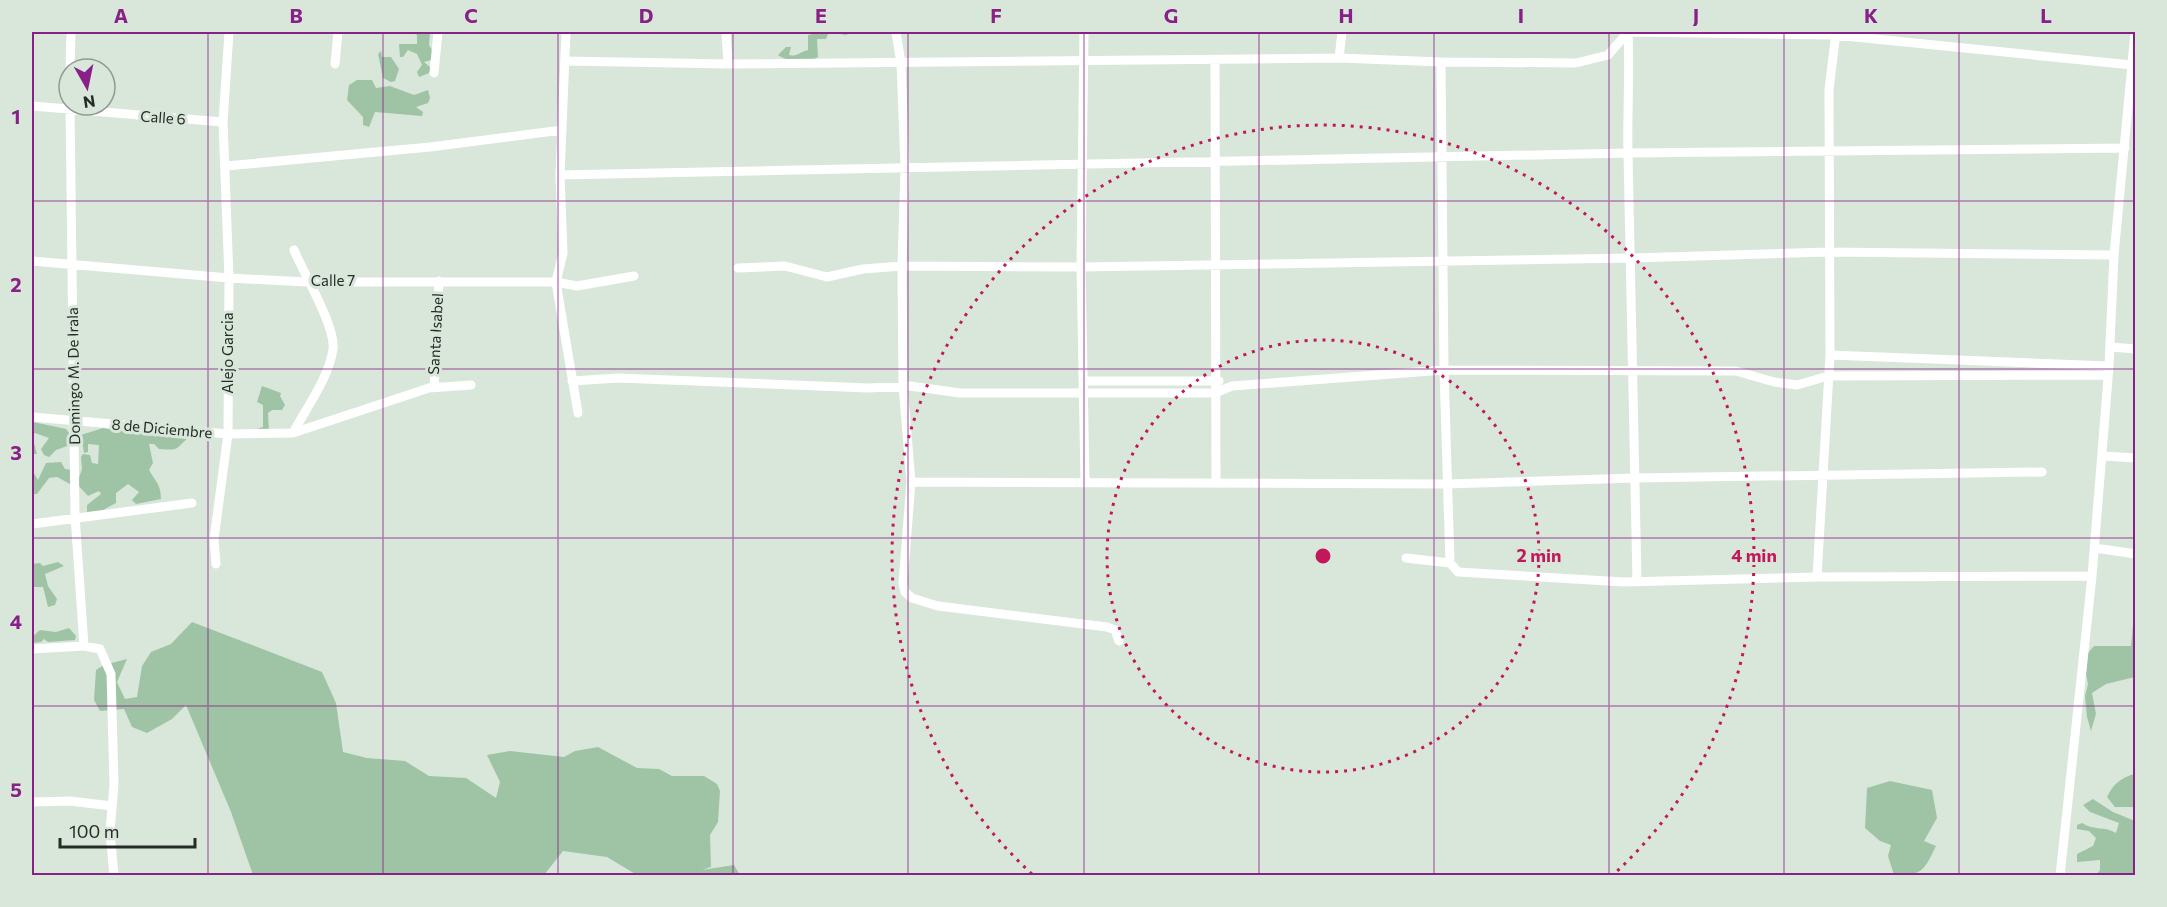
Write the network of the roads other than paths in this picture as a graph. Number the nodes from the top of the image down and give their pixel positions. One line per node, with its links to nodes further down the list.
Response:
1 (71, 32): 13 (street)
2 (229, 32): 28 (street, Alejo Garcia)
3 (338, 32): 20 (street)
4 (438, 32): 23 (street)
5 (566, 32): 17 (street)
6 (726, 32): 21 (street)
7 (896, 32): 19 (street)
8 (1084, 32): 15 (street)
9 (1342, 32): 14 (street)
10 (1628, 32): 12 (street); 18 (street); 31 (street)
11 (2135, 32): 22 (street)
12 (1835, 33): 22 (street); 32 (street)
13 (70, 57)
14 (1339, 58): 16 (street); 18 (street)
15 (1083, 59): 16 (street); 19 (street); 35 (street)
16 (1215, 60): 34 (street)
17 (566, 61): 21 (street); 29 (street)
18 (1441, 62): 33 (street)
19 (901, 63): 21 (street); 37 (street)
20 (335, 64)
21 (728, 64)
22 (2132, 64): 30 (street)
23 (434, 73)
24 (32, 106): 25 (street, Calle 6)
25 (57, 107)
26 (117, 112): 28 (street, Calle 6)
27 (70, 117): 46 (street, Domingo M. De Irala)
28 (223, 122): 36 (street, Alejo Garcia)
29 (562, 129): 36 (street); 38 (street)
30 (2125, 148): 32 (street); 41 (street)
31 (1628, 153): 32 (street); 33 (street); 42 (street)
32 (1828, 153): 40 (street)
33 (1442, 158): 34 (street); 43 (street)
34 (1214, 160): 35 (street); 45 (street)
35 (1082, 165): 37 (street); 48 (street)
36 (225, 166): 51 (street, Alejo Garcia)
37 (905, 167): 38 (street); 47 (street)
38 (560, 175): 54 (street)
39 (294, 250): 53 (street)
40 (1828, 252): 41 (street); 42 (street); 57 (street)
41 (2114, 255): 55 (street)
42 (1632, 258): 43 (street); 59 (street)
43 (1442, 260): 45 (street); 58 (street)
44 (32, 261): 46 (street, Calle 7)
45 (1216, 263): 48 (street); 64 (street)
46 (72, 266): 51 (street, Calle 7); 73 (street, Domingo M. De Irala)
47 (902, 266): 48 (street); 49 (street); 66 (street)
48 (1081, 267): 63 (street)
49 (738, 268)
50 (634, 276): 54 (street, Calle 7)
51 (229, 278): 53 (street, Calle 7); 75 (street, Alejo Garcia)
52 (439, 281): 53 (street, Calle 7); 54 (street, Calle 7); 68 (street, Santa Isabel)
53 (307, 282): 74 (street)
54 (556, 282): 62 (street)
55 (2110, 347): 56 (street); 60 (street)
56 (2136, 349)
57 (1830, 355): 60 (street); 61 (street)
58 (1444, 370): 59 (street); 67 (street); 84 (street)
59 (1632, 370): 61 (street); 80 (street)
60 (2109, 370): 61 (street); 76 (street)
61 (1828, 376): 79 (street)
62 (572, 381): 66 (street); 71 (street)
63 (1083, 381): 64 (street); 69 (street)
64 (1215, 381): 67 (street); 70 (street)
65 (471, 384): 68 (street, 8 de Diciembre)
66 (903, 386): 69 (street); 81 (street)
67 (1232, 386): 70 (street)
68 (434, 387): 74 (street, 8 de Diciembre)
69 (1084, 393): 70 (street); 82 (street)
70 (1215, 393): 83 (street)
71 (578, 413)
72 (32, 417): 73 (street, 8 de Diciembre)
73 (74, 422): 75 (street, 8 de Diciembre); 86 (street, Domingo M. De Irala)
74 (293, 433): 75 (street, 8 de Diciembre)
75 (228, 434): 92 (street, Alejo Garcia)
76 (2103, 456): 77 (street); 88 (street)
77 (2136, 458)
78 (2042, 472): 79 (street)
79 (1823, 475): 80 (street); 94 (street)
80 (1635, 478): 84 (street); 95 (street)
81 (911, 482): 82 (street); 96 (street)
82 (1085, 482): 83 (street)
83 (1216, 483): 84 (street)
84 (1447, 484): 91 (street)
85 (192, 503): 86 (street)
86 (75, 516): 87 (street); 97 (street, Domingo M. De Irala)
87 (32, 524)
88 (2095, 548): 89 (street); 93 (street)
89 (2136, 554)
90 (1406, 558): 91 (street)
91 (1450, 563): 95 (street)
92 (216, 564)
93 (2092, 576): 94 (street); 102 (street)
94 (1817, 577): 95 (street)
95 (1638, 581)
96 (1119, 641)
97 (84, 646): 98 (street); 100 (street)
98 (32, 649)
99 (32, 802): 100 (street)
100 (112, 806): 101 (street)
101 (114, 876)
102 (2060, 876)

